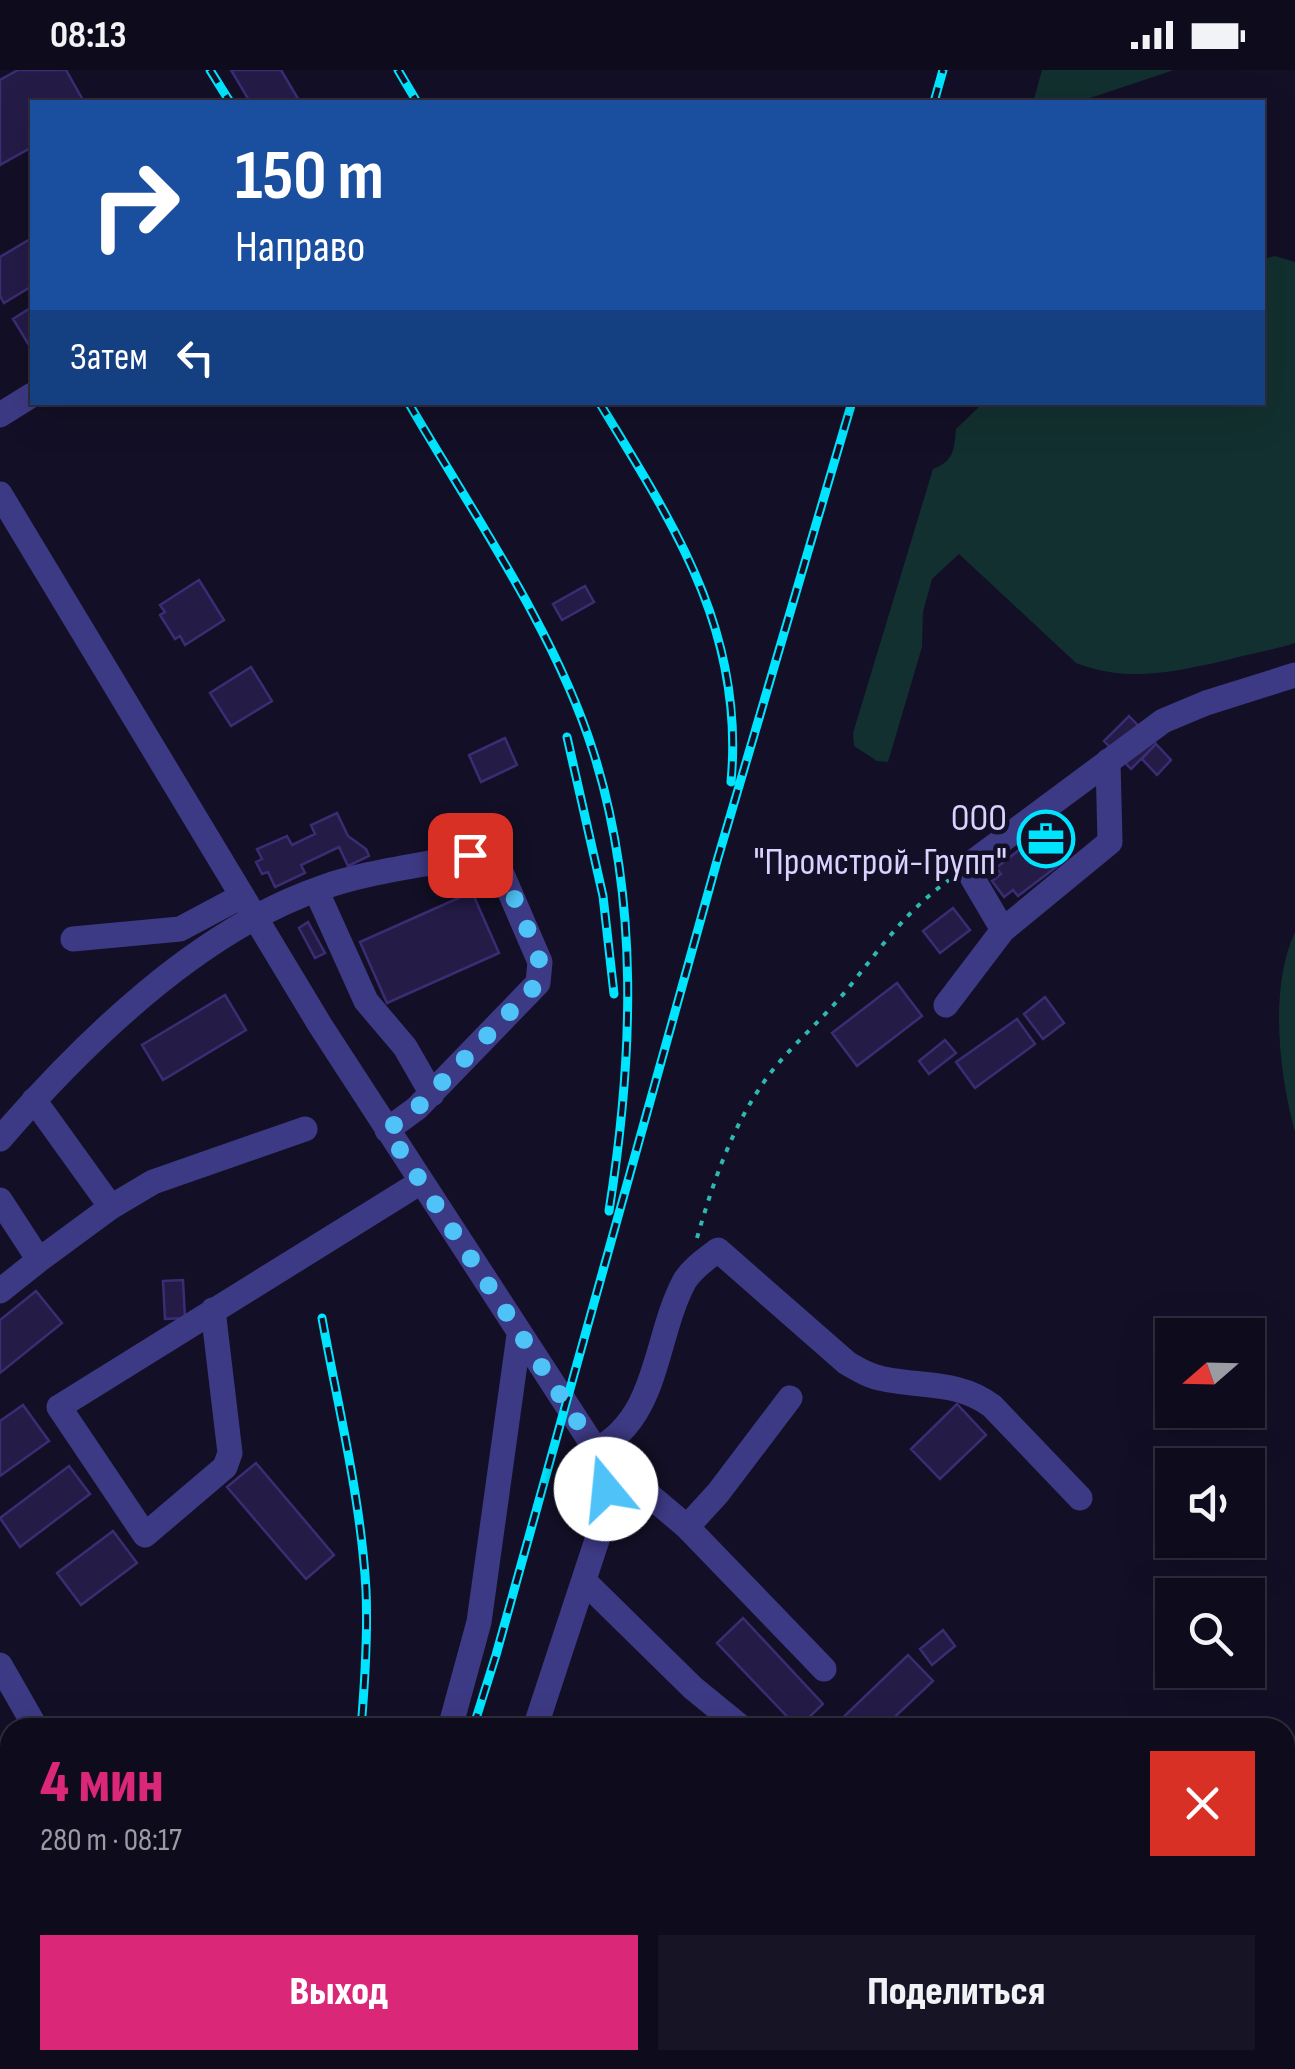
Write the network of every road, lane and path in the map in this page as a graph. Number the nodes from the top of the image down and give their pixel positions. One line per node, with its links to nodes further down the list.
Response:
1 (30, 396): 2 (street)
2 (0, 415)
3 (0, 494): 8 (street)
4 (1295, 675): 5 (street)
5 (1108, 761): 6 (street); 9 (street)
6 (966, 867): 9 (street); 20 (path)
7 (316, 890): 8 (street); 12 (street); 12 (street)
8 (249, 907): 10 (street); 13 (street); 15 (street)
9 (1003, 930): 11 (street)
10 (73, 939)
11 (946, 1006)
12 (432, 1094): 15 (street)
13 (34, 1100): 16 (street); 19 (street)
14 (305, 1130): 19 (street)
15 (387, 1130): 17 (street)
16 (0, 1140)
17 (421, 1182): 23 (street); 24 (street)
18 (0, 1200): 21 (street)
19 (111, 1207): 21 (street)
20 (695, 1244)
21 (39, 1260): 22 (street)
22 (0, 1291)
23 (214, 1310): 23 (street)
24 (520, 1335): 26 (street); 33 (street)
25 (790, 1398): 28 (street)
26 (596, 1450): 27 (street); 28 (street); 29 (street)
27 (1080, 1498)
28 (686, 1527): 31 (street)
29 (584, 1581): 34 (street); 35 (street)
30 (0, 1665): 32 (street)
31 (824, 1669)
32 (30, 1718)
33 (453, 1718)
34 (538, 1718)
35 (730, 1718)

